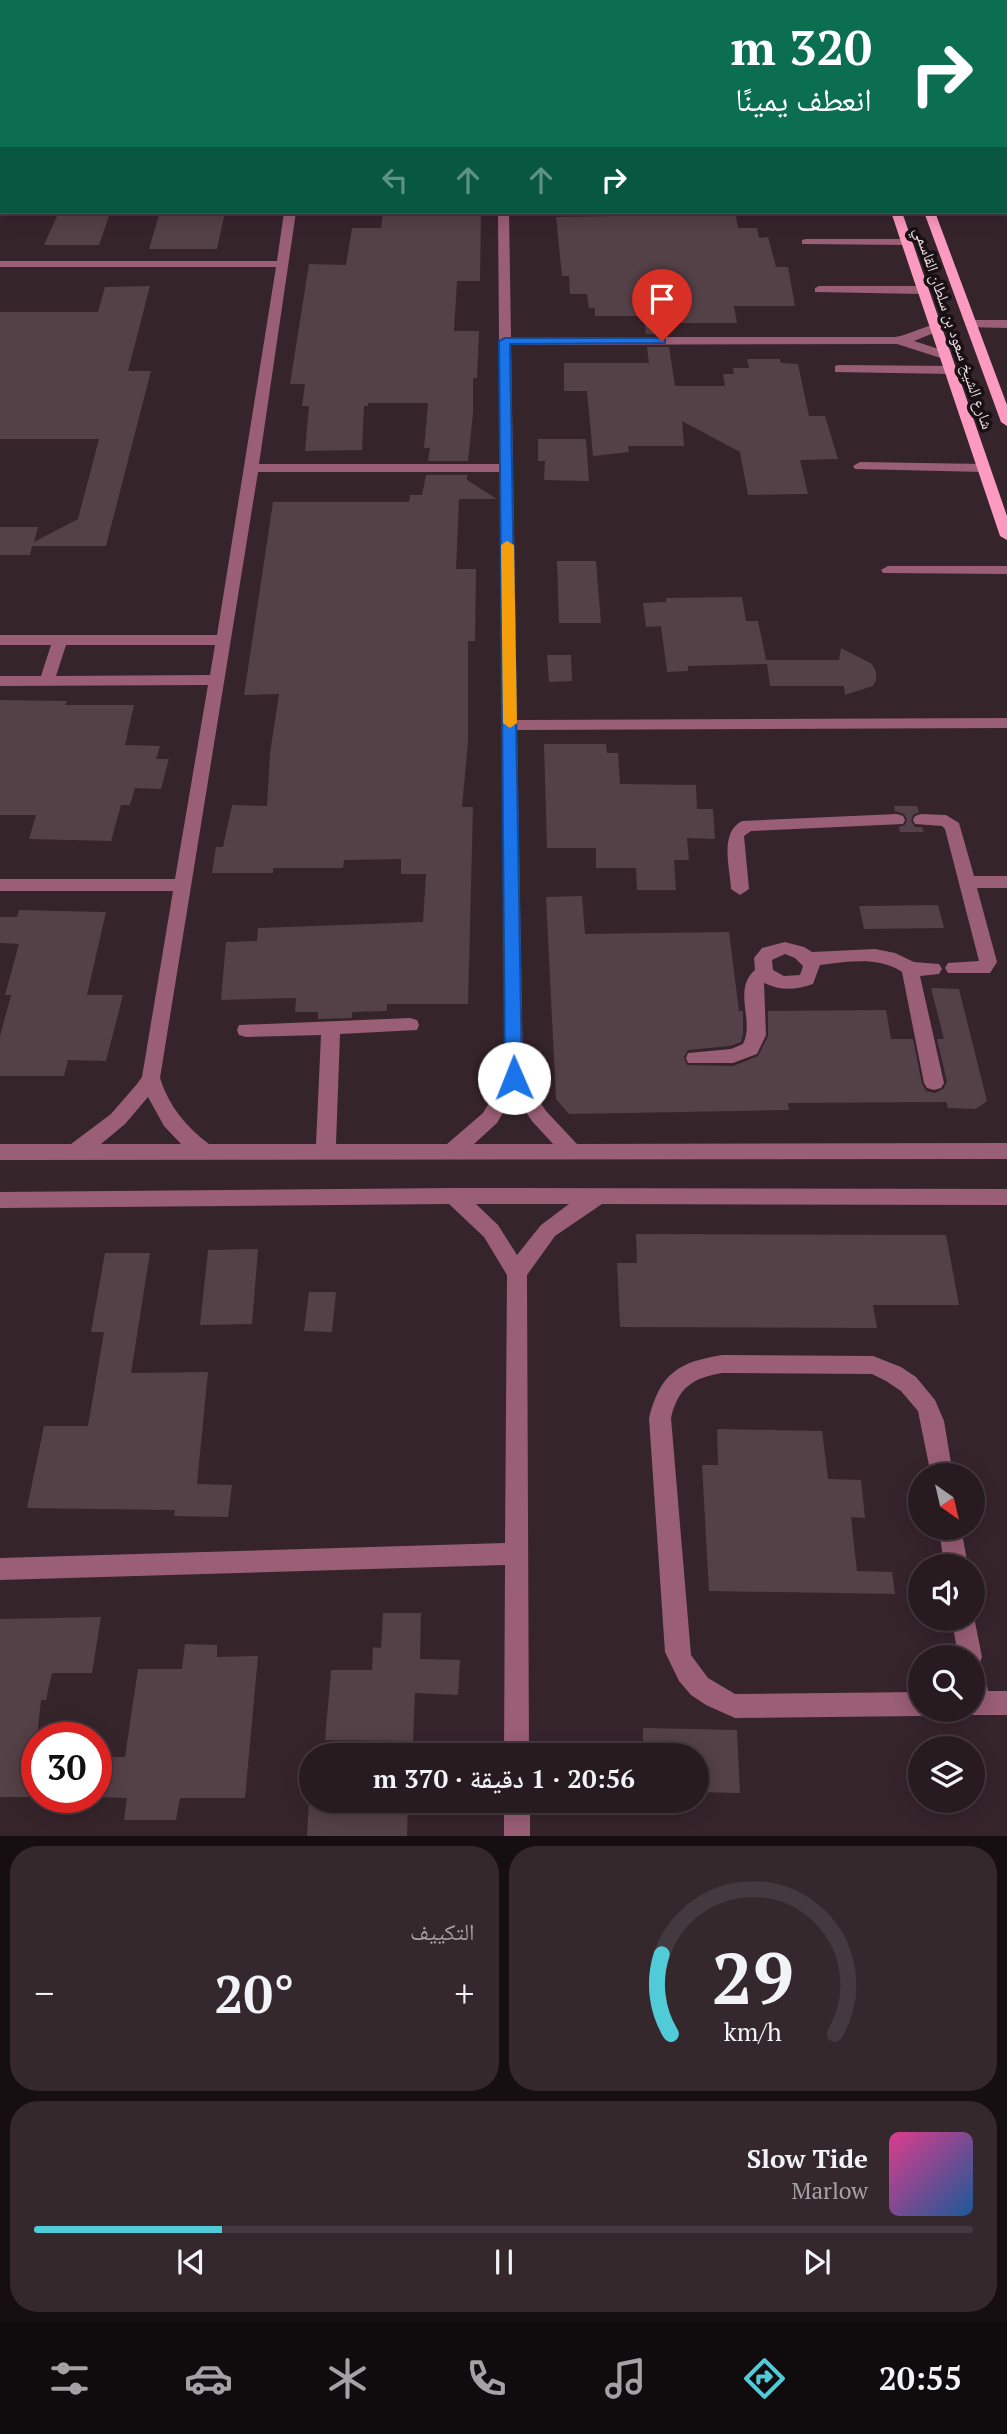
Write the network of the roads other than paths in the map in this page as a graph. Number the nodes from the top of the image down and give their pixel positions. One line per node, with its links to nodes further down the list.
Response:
1 (290, 214): 8 (street)
2 (503, 214): 14 (street)
3 (896, 214): 6 (main road, شارع الشيخ سعود بن سلطان القاسمي)
4 (930, 214): 11 (main road, شارع الشيخ سعود بن سلطان القاسمي)
5 (806, 242): 6 (street)
6 (906, 242): 10 (main road, شارع الشيخ سعود بن سلطان القاسمي)
7 (0, 264): 8 (street)
8 (282, 264): 22 (street)
9 (819, 290): 10 (street)
10 (923, 290): 13 (main road, شارع الشيخ سعود بن سلطان القاسمي)
11 (971, 324): 12 (street); 19 (main road, شارع الشيخ سعود بن سلطان القاسمي)
12 (1007, 324)
13 (937, 327): 15 (street); 16 (main road, شارع الشيخ سعود بن سلطان القاسمي)
14 (505, 341): 15 (street); 23 (street)
15 (895, 341): 16 (street)
16 (947, 356): 18 (main road, شارع الشيخ سعود بن سلطان القاسمي)
17 (839, 369): 18 (street)
18 (951, 370): 24 (main road, شارع الشيخ سعود بن سلطان القاسمي)
19 (1003, 403): 20 (main road, شارع الشيخ سعود بن سلطان القاسمي)
20 (1007, 422)
21 (860, 466): 24 (street)
22 (252, 468): 23 (street); 30 (street)
23 (506, 468): 35 (street)
24 (984, 468): 25 (main road, شارع الشيخ سعود بن سلطان القاسمي)
25 (1007, 536)
26 (1007, 569): 27 (street)
27 (888, 570)
28 (0, 640): 29 (street)
29 (60, 640): 30 (street); 33 (street)
30 (223, 640): 31 (street)
31 (216, 680): 33 (street); 41 (street)
32 (0, 681): 33 (street)
33 (47, 681)
34 (1007, 723): 35 (street)
35 (510, 725): 53 (street)
36 (897, 820): 42 (street)
37 (921, 820): 38 (street)
38 (968, 882): 39 (street); 44 (street)
39 (1007, 882)
40 (0, 885): 41 (street)
41 (182, 885): 52 (street)
42 (740, 889)
43 (809, 959): 45 (street); 47 (street); 47 (street)
44 (954, 968)
45 (910, 969): 46 (street); 54 (street)
46 (933, 969)
47 (764, 972): 51 (street)
48 (410, 1025): 49 (street)
49 (331, 1027): 50 (street); 55 (street)
50 (246, 1030)
51 (695, 1058)
52 (151, 1077): 58 (street); 59 (street)
53 (514, 1078): 60 (street); 61 (street)
54 (934, 1083)
55 (326, 1151): 59 (street); 60 (street)
56 (1007, 1151): 61 (street)
57 (0, 1152): 58 (street)
58 (75, 1152): 59 (street)
59 (205, 1152)
60 (451, 1152): 61 (street)
61 (573, 1152)
62 (454, 1196): 64 (street); 65 (street); 66 (street)
63 (1007, 1197): 64 (street)
64 (602, 1198): 66 (street)
65 (0, 1200)
66 (517, 1274): 68 (street)
67 (940, 1463): 72 (street)
68 (517, 1554): 69 (street); 73 (street)
69 (0, 1569)
70 (985, 1703): 71 (street)
71 (1007, 1703)
72 (908, 1704)
73 (517, 1743)
74 (517, 1813): 75 (street)
75 (517, 1836)

